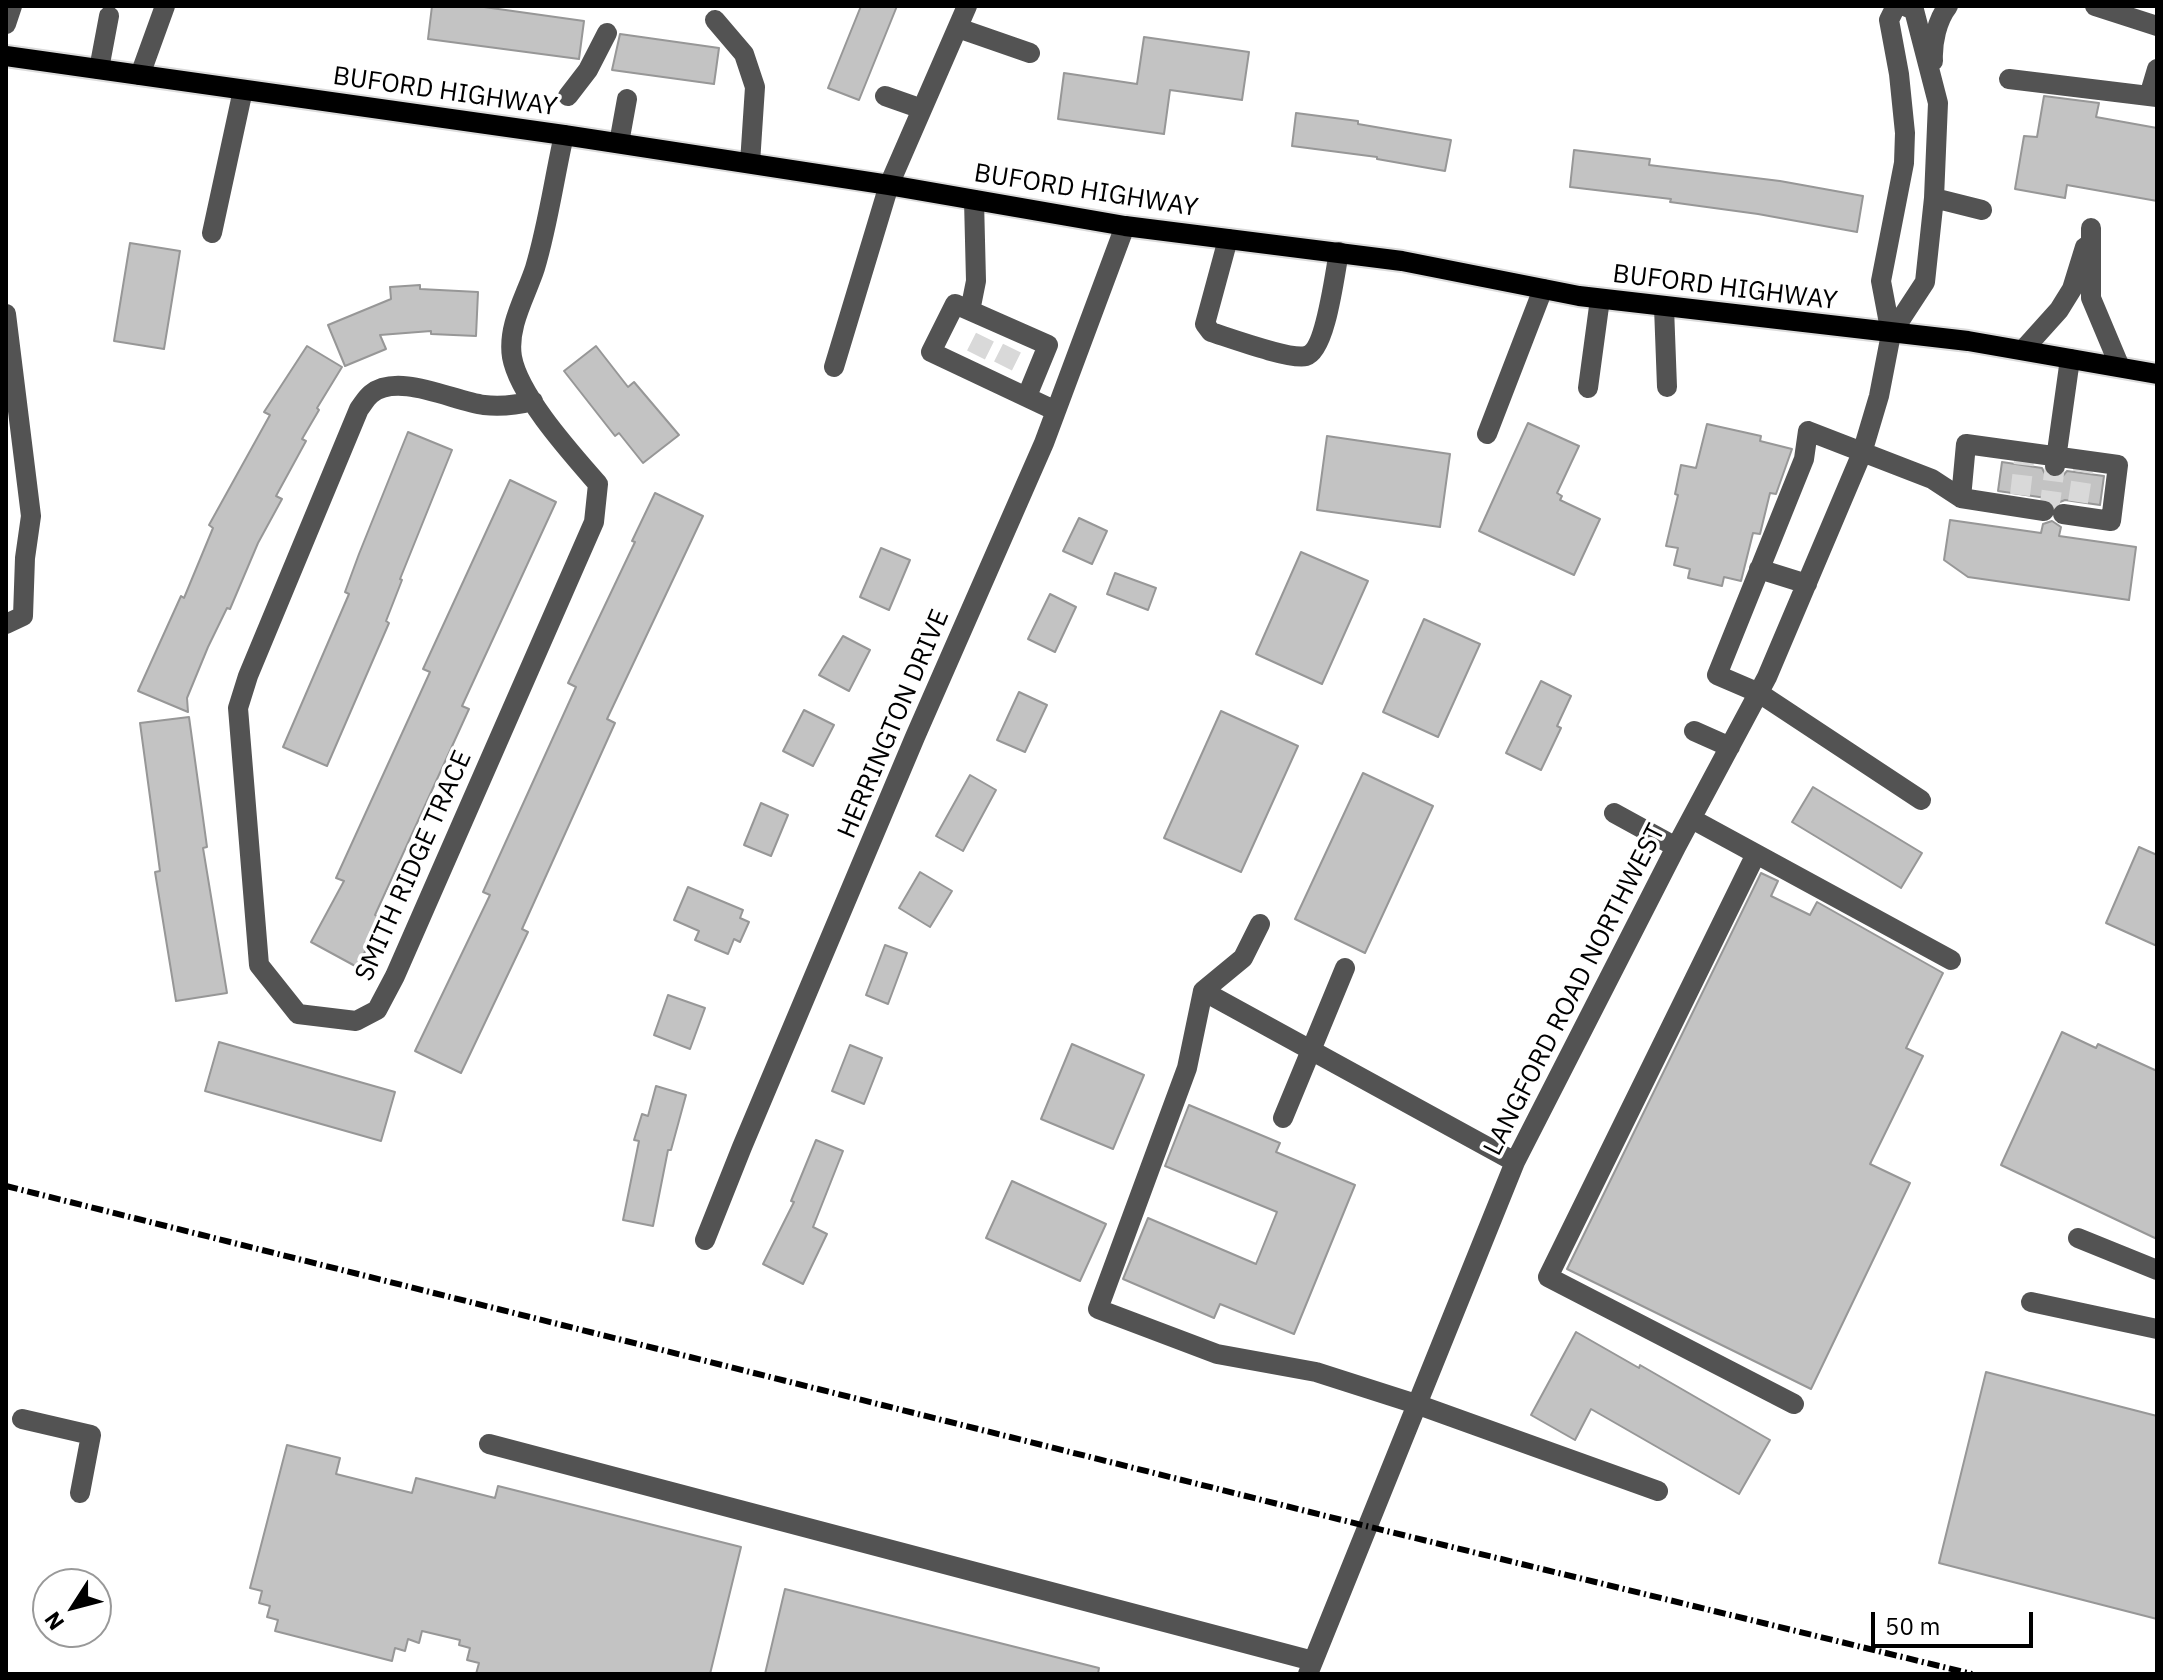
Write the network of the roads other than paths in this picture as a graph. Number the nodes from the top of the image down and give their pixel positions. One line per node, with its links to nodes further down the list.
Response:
1 (12, 6): 10 (street)
2 (165, 6): 18 (street)
3 (967, 6): 12 (street)
4 (1896, 6): 43 (street, LANGFORD ROAD NORTHWEST)
5 (1905, 6): 20 (street, LANGFORD ROAD NORTHWEST)
6 (1948, 6): 20 (street)
7 (2095, 6): 11 (street)
8 (109, 16): 16 (street)
9 (715, 20): 29 (street)
10 (6, 24)
11 (2157, 26)
12 (958, 28): 14 (street); 26 (street)
13 (607, 33): 22 (street)
14 (1030, 53)
15 (6, 56): 16 (main road, BUFORD HIGHWAY)
16 (99, 69): 18 (main road, BUFORD HIGHWAY)
17 (2157, 69): 24 (street)
18 (140, 75): 21 (main road, BUFORD HIGHWAY)
19 (2009, 79): 24 (street)
20 (1934, 81): 31 (street, LANGFORD ROAD NORTHWEST)
21 (243, 90): 27 (main road, BUFORD HIGHWAY); 35 (street)
22 (568, 96)
23 (885, 96): 26 (street)
24 (2153, 97)
25 (627, 99): 28 (street)
26 (922, 109): 30 (street)
27 (564, 135): 28 (main road, BUFORD HIGHWAY); 52 (street, SMITH RIDGE TRACE)
28 (619, 143): 29 (main road, BUFORD HIGHWAY)
29 (750, 163): 30 (main road, BUFORD HIGHWAY)
30 (889, 185): 32 (main road, BUFORD HIGHWAY); 46 (street)
31 (1934, 198): 33 (street); 43 (street, LANGFORD ROAD NORTHWEST)
32 (974, 200): 34 (main road, BUFORD HIGHWAY); 41 (street)
33 (1982, 210)
34 (1125, 226): 36 (main road, BUFORD HIGHWAY); 53 (street, HERRINGTON DRIVE)
35 (212, 233)
36 (1228, 239): 37 (main road, BUFORD HIGHWAY); 37 (street)
37 (1339, 252): 38 (main road, BUFORD HIGHWAY)
38 (1543, 289): 39 (main road, BUFORD HIGHWAY); 54 (street)
39 (1600, 299): 40 (main road, BUFORD HIGHWAY); 50 (street)
40 (1664, 307): 43 (main road, BUFORD HIGHWAY); 49 (street)
41 (970, 311): 51 (street); 51 (street)
42 (6, 314): 60 (street)
43 (1891, 334): 44 (main road, BUFORD HIGHWAY); 55 (street, LANGFORD ROAD NORTHWEST)
44 (2023, 350): 45 (main road, BUFORD HIGHWAY); 47 (street)
45 (2070, 359): 47 (main road, BUFORD HIGHWAY); 56 (street)
46 (834, 367)
47 (2120, 367): 48 (main road, BUFORD HIGHWAY)
48 (2157, 374)
49 (1667, 387)
50 (1588, 388)
51 (1027, 396): 53 (street)
52 (533, 401): 52 (street, SMITH RIDGE TRACE)
53 (1056, 411): 77 (street, HERRINGTON DRIVE)
54 (1487, 434)
55 (1862, 453): 57 (street); 58 (street); 59 (street, LANGFORD ROAD NORTHWEST)
56 (2056, 461): 57 (street); 57 (street)
57 (1961, 498)
58 (1759, 569): 59 (street); 61 (street)
59 (1807, 584): 61 (street, LANGFORD ROAD NORTHWEST)
60 (6, 624)
61 (1759, 693): 63 (street, LANGFORD ROAD NORTHWEST); 64 (street)
62 (1694, 731): 63 (street)
63 (1730, 747): 66 (street, LANGFORD ROAD NORTHWEST)
64 (1921, 800)
65 (1614, 813): 67 (street)
66 (1692, 819): 67 (street, LANGFORD ROAD NORTHWEST); 68 (street)
67 (1676, 847): 75 (street, LANGFORD ROAD NORTHWEST)
68 (1756, 854): 70 (street); 82 (street)
69 (1260, 924): 72 (street)
70 (1951, 960)
71 (1345, 968): 73 (street)
72 (1203, 991): 73 (street); 81 (street)
73 (1312, 1051): 74 (street); 75 (street)
74 (1283, 1118)
75 (1515, 1162): 81 (street, LANGFORD ROAD NORTHWEST)
76 (2078, 1238): 78 (street)
77 (705, 1240)
78 (2157, 1270)
79 (2031, 1302): 80 (street)
80 (2157, 1329)
81 (1416, 1404): 85 (street); 87 (street, LANGFORD ROAD NORTHWEST)
82 (1794, 1404)
83 (22, 1419): 86 (street)
84 (489, 1444): 87 (street)
85 (1658, 1491)
86 (80, 1493)
87 (1310, 1667)

